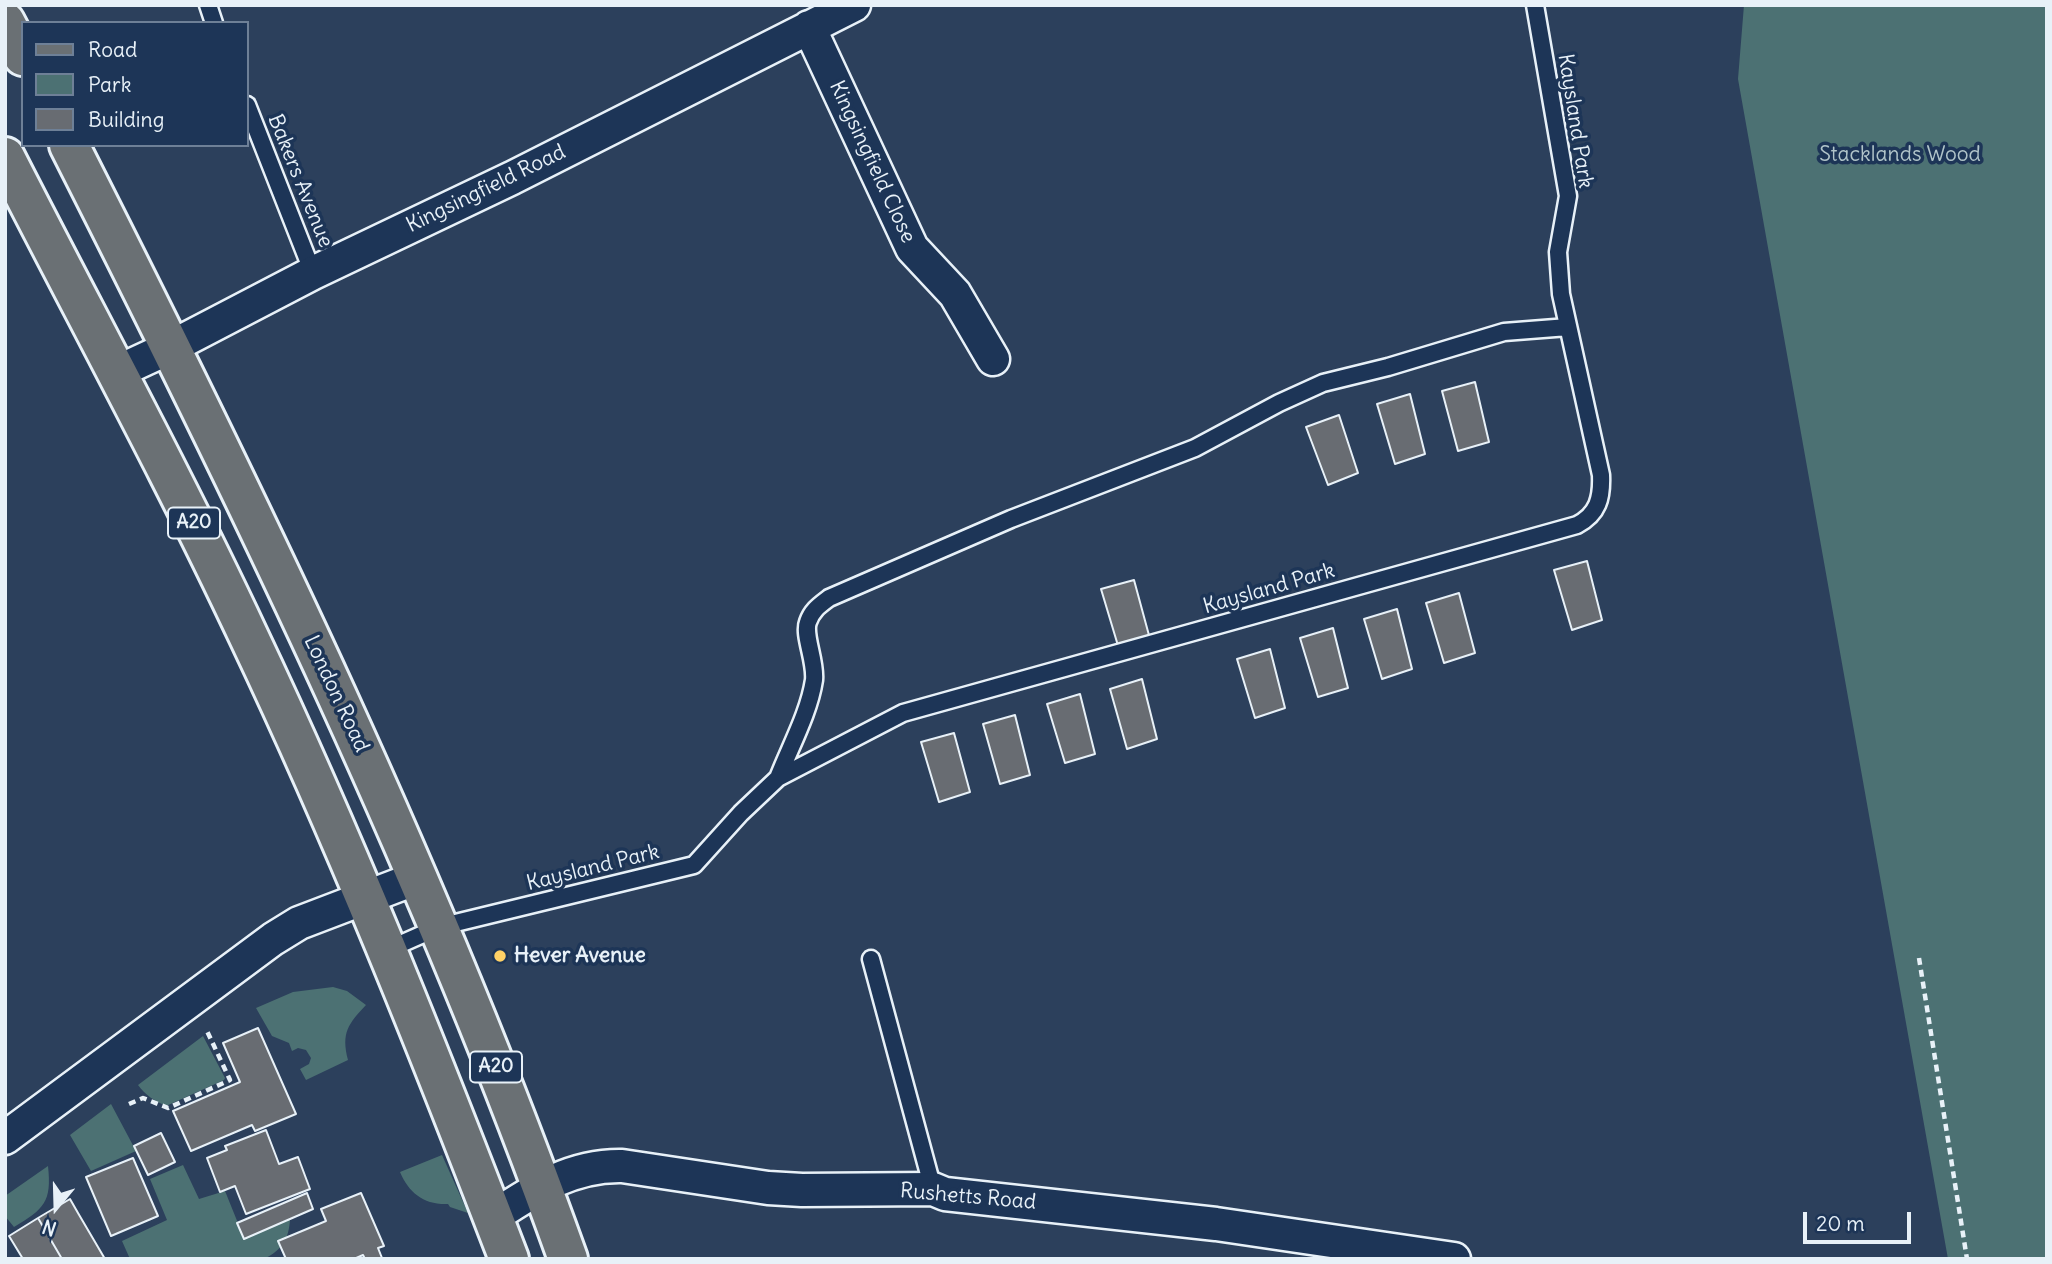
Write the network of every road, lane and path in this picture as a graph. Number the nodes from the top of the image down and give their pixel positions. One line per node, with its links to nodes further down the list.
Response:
1 (854, 5): 4 (street, Kingsingfield Road)
2 (1535, 5): 10 (lane, Kaysland Park)
3 (5, 22): 5 (main road)
4 (809, 27): 9 (street, Kingsingfield Road); 12 (street, Kingsingfield Close)
5 (21, 52)
6 (248, 108): 9 (lane, Bakers Avenue)
7 (70, 147): 11 (main road, London Road / A20)
8 (5, 157): 13 (main road, A20)
9 (313, 273): 11 (street, Kingsingfield Road)
10 (1568, 327): 14 (lane, Kaysland Park); 14 (lane, Kaysland Park)
11 (171, 347): 13 (street, Kingsingfield Road); 15 (main road, London Road / A20)
12 (993, 359)
13 (117, 372): 16 (main road, A20)
14 (778, 778): 17 (lane, Kaysland Park)
15 (417, 878): 16 (street); 17 (main road, London Road / A20)
16 (365, 896): 18 (main road, A20); 21 (street)
17 (439, 927): 18 (lane, Kaysland Park); 24 (main road, London Road / A20)
18 (387, 950): 26 (main road, A20)
19 (1919, 958): 30 (path)
20 (871, 959): 25 (lane)
21 (191, 999): 22 (path); 23 (street)
22 (129, 1104)
23 (5, 1138)
24 (542, 1185): 25 (street, Rushetts Road); 26 (street, Rushetts Road); 28 (main road, London Road / A20)
25 (933, 1189): 29 (street, Rushetts Road)
26 (493, 1217): 27 (main road, A20)
27 (509, 1259)
28 (568, 1259)
29 (1454, 1259)
30 (1967, 1259)

